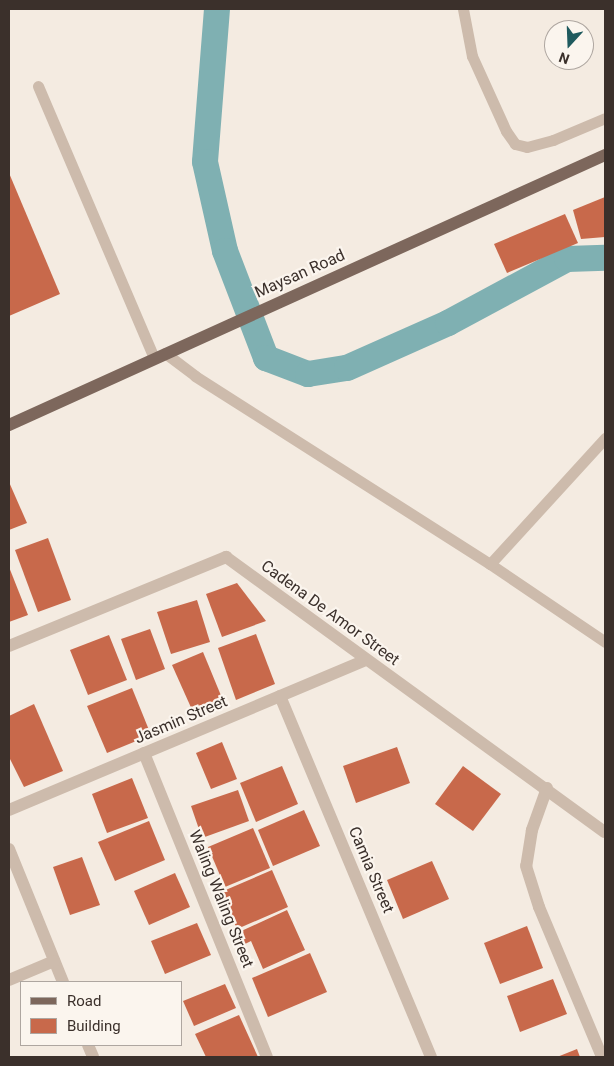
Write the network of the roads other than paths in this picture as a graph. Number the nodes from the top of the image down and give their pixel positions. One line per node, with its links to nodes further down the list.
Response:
1 (464, 9): 3 (lane)
2 (38, 86): 5 (lane)
3 (605, 118)
4 (605, 155): 5 (main road, Maysan Road)
5 (160, 355): 6 (main road, Maysan Road); 8 (lane)
6 (9, 425)
7 (605, 438): 8 (lane)
8 (490, 564): 9 (lane)
9 (605, 642)
10 (9, 646): 11 (street, Cadena De Amor Street)
11 (366, 660): 12 (street, Jasmin Street); 14 (street, Cadena De Amor Street)
12 (280, 696): 13 (street, Jasmin Street); 22 (street, Camia Street)
13 (144, 753): 15 (street, Jasmin Street); 21 (street, Waling Waling Street)
14 (547, 788): 16 (street, Cadena De Amor Street); 23 (street)
15 (9, 810)
16 (605, 832)
17 (9, 849): 18 (street)
18 (54, 961): 19 (street); 20 (street)
19 (9, 980)
20 (63, 981)
21 (268, 1057)
22 (432, 1057)
23 (602, 1057)

